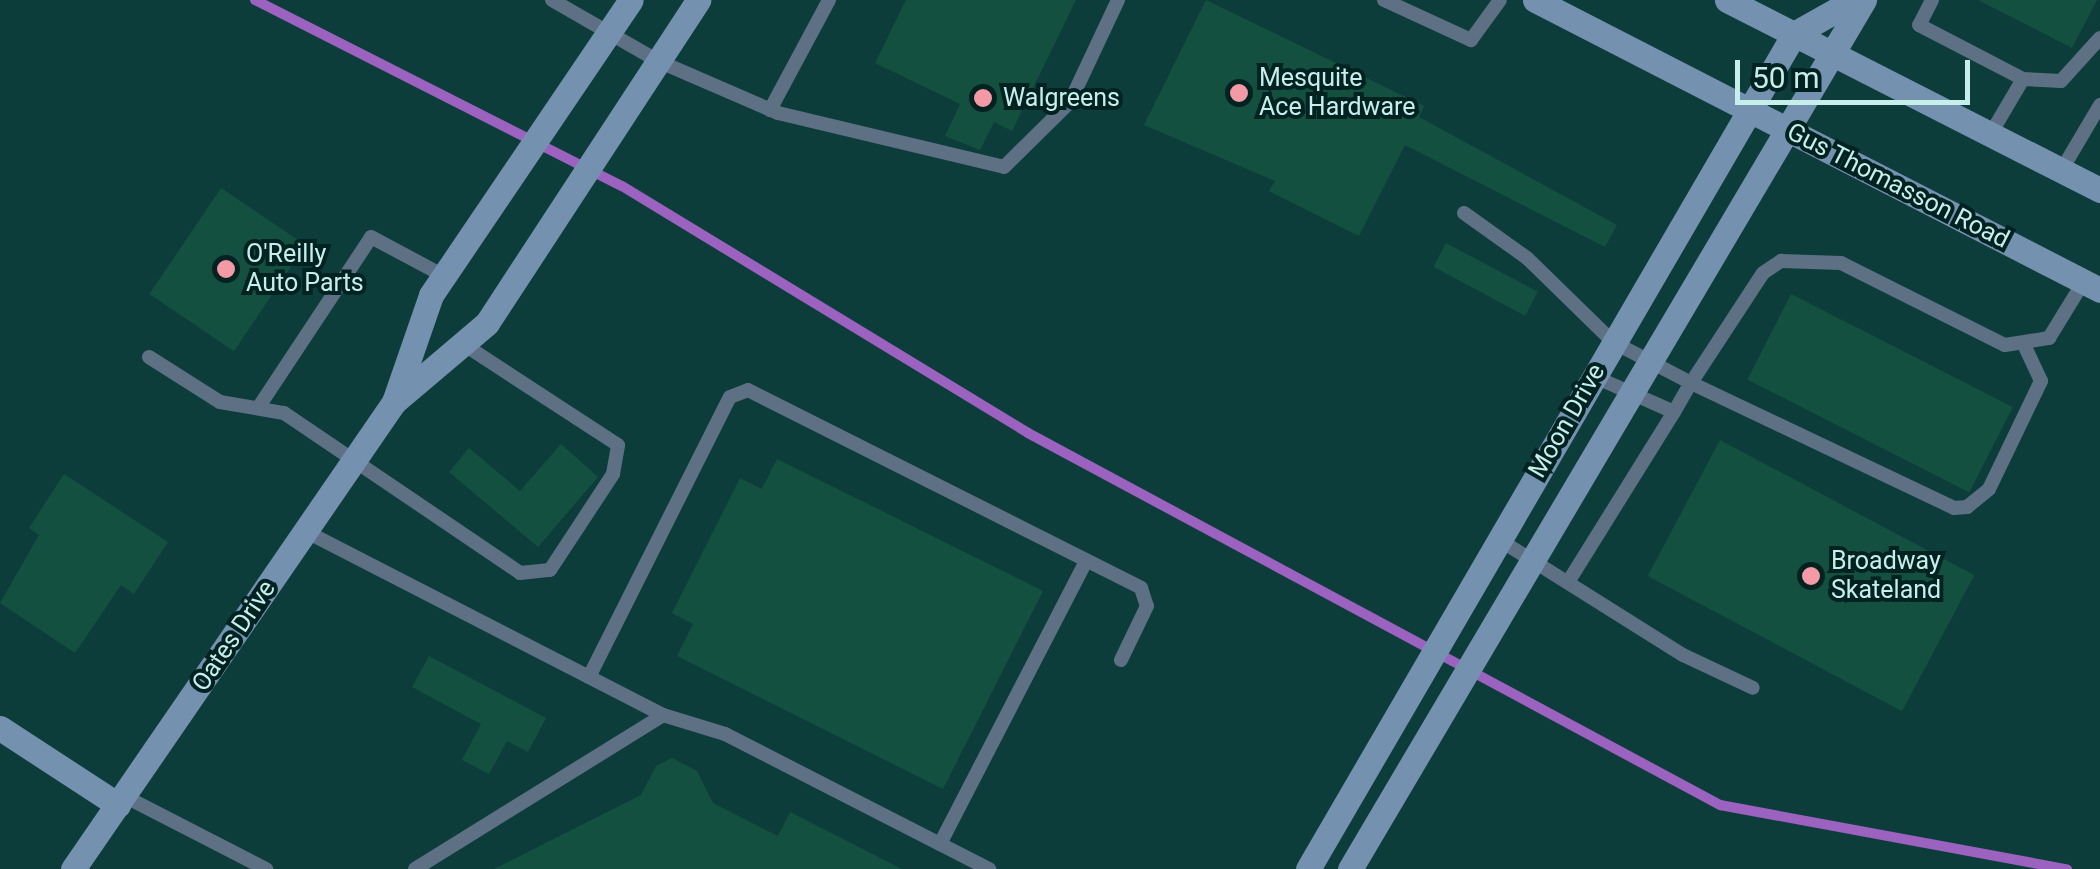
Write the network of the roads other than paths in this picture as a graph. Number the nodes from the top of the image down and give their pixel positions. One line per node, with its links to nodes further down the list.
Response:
1 (552, 0): 13 (lane)
2 (630, 0): 13 (main road, Oates Drive)
3 (698, 0): 17 (main road, Oates Drive)
4 (829, 0): 21 (lane)
5 (1118, 0): 21 (lane)
6 (1500, 0): 12 (lane)
7 (1535, 0): 20 (main road, Gus Thomasson Road)
8 (1729, 0): 14 (main road)
9 (1854, 0): 14 (main road, Moon Drive)
10 (1864, 0): 16 (main road, Moon Drive)
11 (1932, 0): 18 (lane)
12 (1391, 2)
13 (609, 33): 17 (lane); 27 (main road, Oates Drive)
14 (1794, 34): 16 (main road); 20 (main road, Moon Drive)
15 (2100, 38): 18 (lane)
16 (1832, 54): 22 (main road, Moon Drive); 23 (main road)
17 (658, 62): 21 (lane); 30 (main road, Oates Drive)
18 (2023, 79): 23 (lane)
19 (2100, 105): 24 (lane)
20 (1748, 109): 22 (main road, Gus Thomasson Road); 29 (main road, Moon Drive)
21 (770, 110)
22 (1786, 129): 28 (main road, Gus Thomasson Road); 33 (main road, Moon Drive)
23 (1990, 134): 24 (main road)
24 (2061, 170): 25 (main road)
25 (2100, 190)
26 (1464, 213): 29 (lane)
27 (444, 276): 37 (main road, Oates Drive); 38 (lane)
28 (2092, 286): 31 (lane)
29 (1613, 342): 33 (lane); 34 (main road, Moon Drive)
30 (463, 344): 37 (main road, Oates Drive); 40 (lane)
31 (2024, 345): 35 (lane); 35 (lane)
32 (149, 356): 38 (lane)
33 (1647, 360): 35 (lane); 36 (main road, Moon Drive)
34 (1593, 376): 36 (lane); 42 (main road, Moon Drive)
35 (1691, 383): 39 (lane)
36 (1629, 391): 39 (lane); 43 (main road, Moon Drive)
37 (394, 402): 40 (main road, Oates Drive)
38 (260, 405): 40 (lane)
39 (1674, 412): 45 (lane)
40 (356, 457): 41 (main road, Oates Drive)
41 (305, 532): 47 (lane); 51 (main road, Oates Drive)
42 (1498, 538): 43 (lane); 57 (main road, Moon Drive)
43 (1531, 557): 45 (lane); 58 (main road, Moon Drive)
44 (1086, 561): 46 (lane); 47 (lane); 52 (lane)
45 (1570, 579): 48 (lane)
46 (1121, 660)
47 (588, 677): 49 (lane)
48 (1753, 688)
49 (663, 714): 52 (lane); 55 (lane)
50 (0, 728): 51 (main road)
51 (121, 800): 53 (main road, Oates Drive); 54 (lane)
52 (940, 844): 56 (lane)
53 (73, 869)
54 (266, 869)
55 (415, 869)
56 (989, 869)
57 (1308, 869)
58 (1350, 869)

